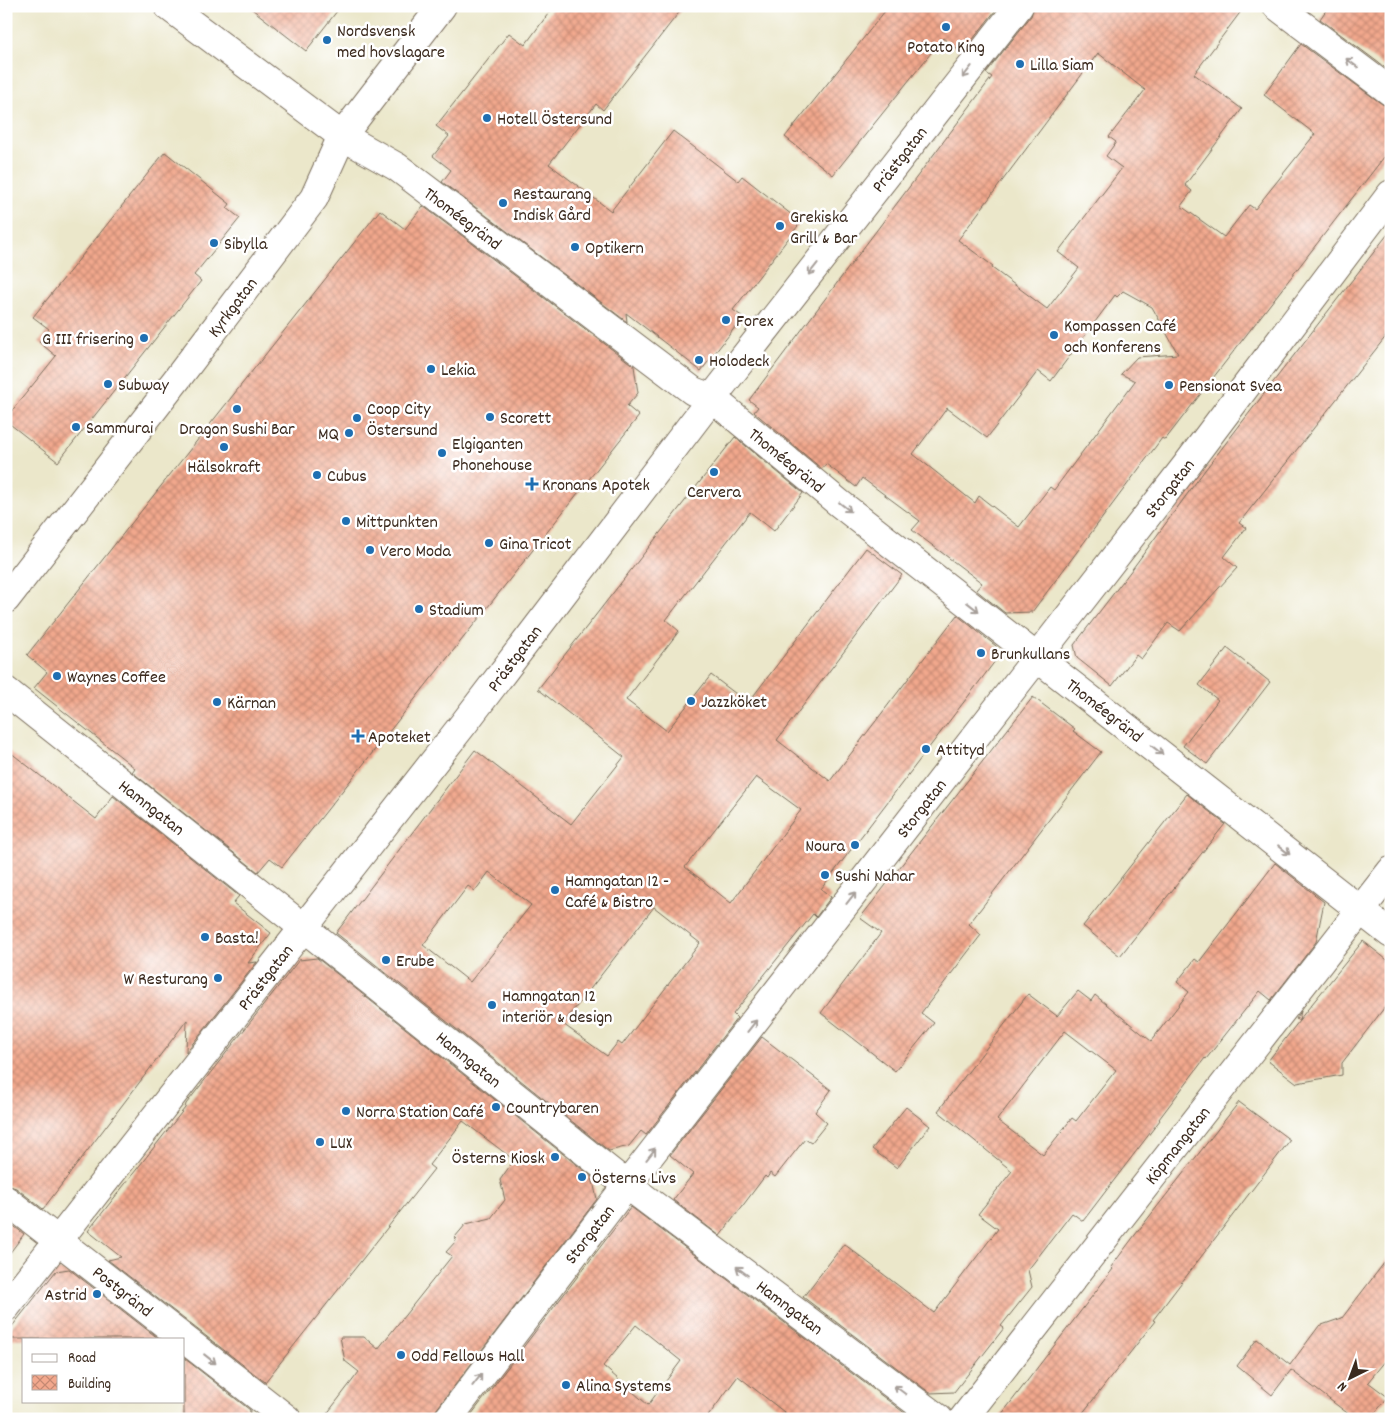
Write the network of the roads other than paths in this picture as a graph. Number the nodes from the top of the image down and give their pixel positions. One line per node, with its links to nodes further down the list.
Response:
1 (168, 6): 6 (street, Thoméegränd)
2 (442, 6): 6 (street, Kyrkgatan)
3 (1019, 6): 8 (street, Prästgatan, one-way to 8)
4 (1277, 6): 5 (street, one-way to 4)
5 (1391, 92)
6 (342, 136): 8 (street, Thoméegränd); 9 (street, Kyrkgatan)
7 (1391, 194): 10 (street, Storgatan)
8 (712, 398): 10 (street, Thoméegränd, one-way to 10); 14 (street, Prästgatan)
9 (6, 599)
10 (1037, 657): 13 (street, Thoméegränd, one-way to 13); 16 (street, Storgatan, one-way to 10)
11 (6, 691): 14 (street, Hamngatan)
12 (1391, 871): 13 (street, Köpmangatan)
13 (1360, 910): 15 (street, Thoméegränd); 25 (street, Köpmangatan)
14 (304, 928): 16 (street, Hamngatan); 18 (street, Prästgatan)
15 (1391, 934)
16 (627, 1185): 23 (street, Storgatan, one-way to 16); 24 (street, Hamngatan, one-way to 16)
17 (6, 1200): 18 (street, Postgränd)
18 (59, 1241): 19 (street, Prästgatan); 20 (street, Postgränd, one-way to 20)
19 (6, 1306)
20 (181, 1338)
21 (185, 1341): 22 (street, Postgränd, one-way to 22)
22 (280, 1417)
23 (448, 1419)
24 (939, 1419)
25 (963, 1419)

